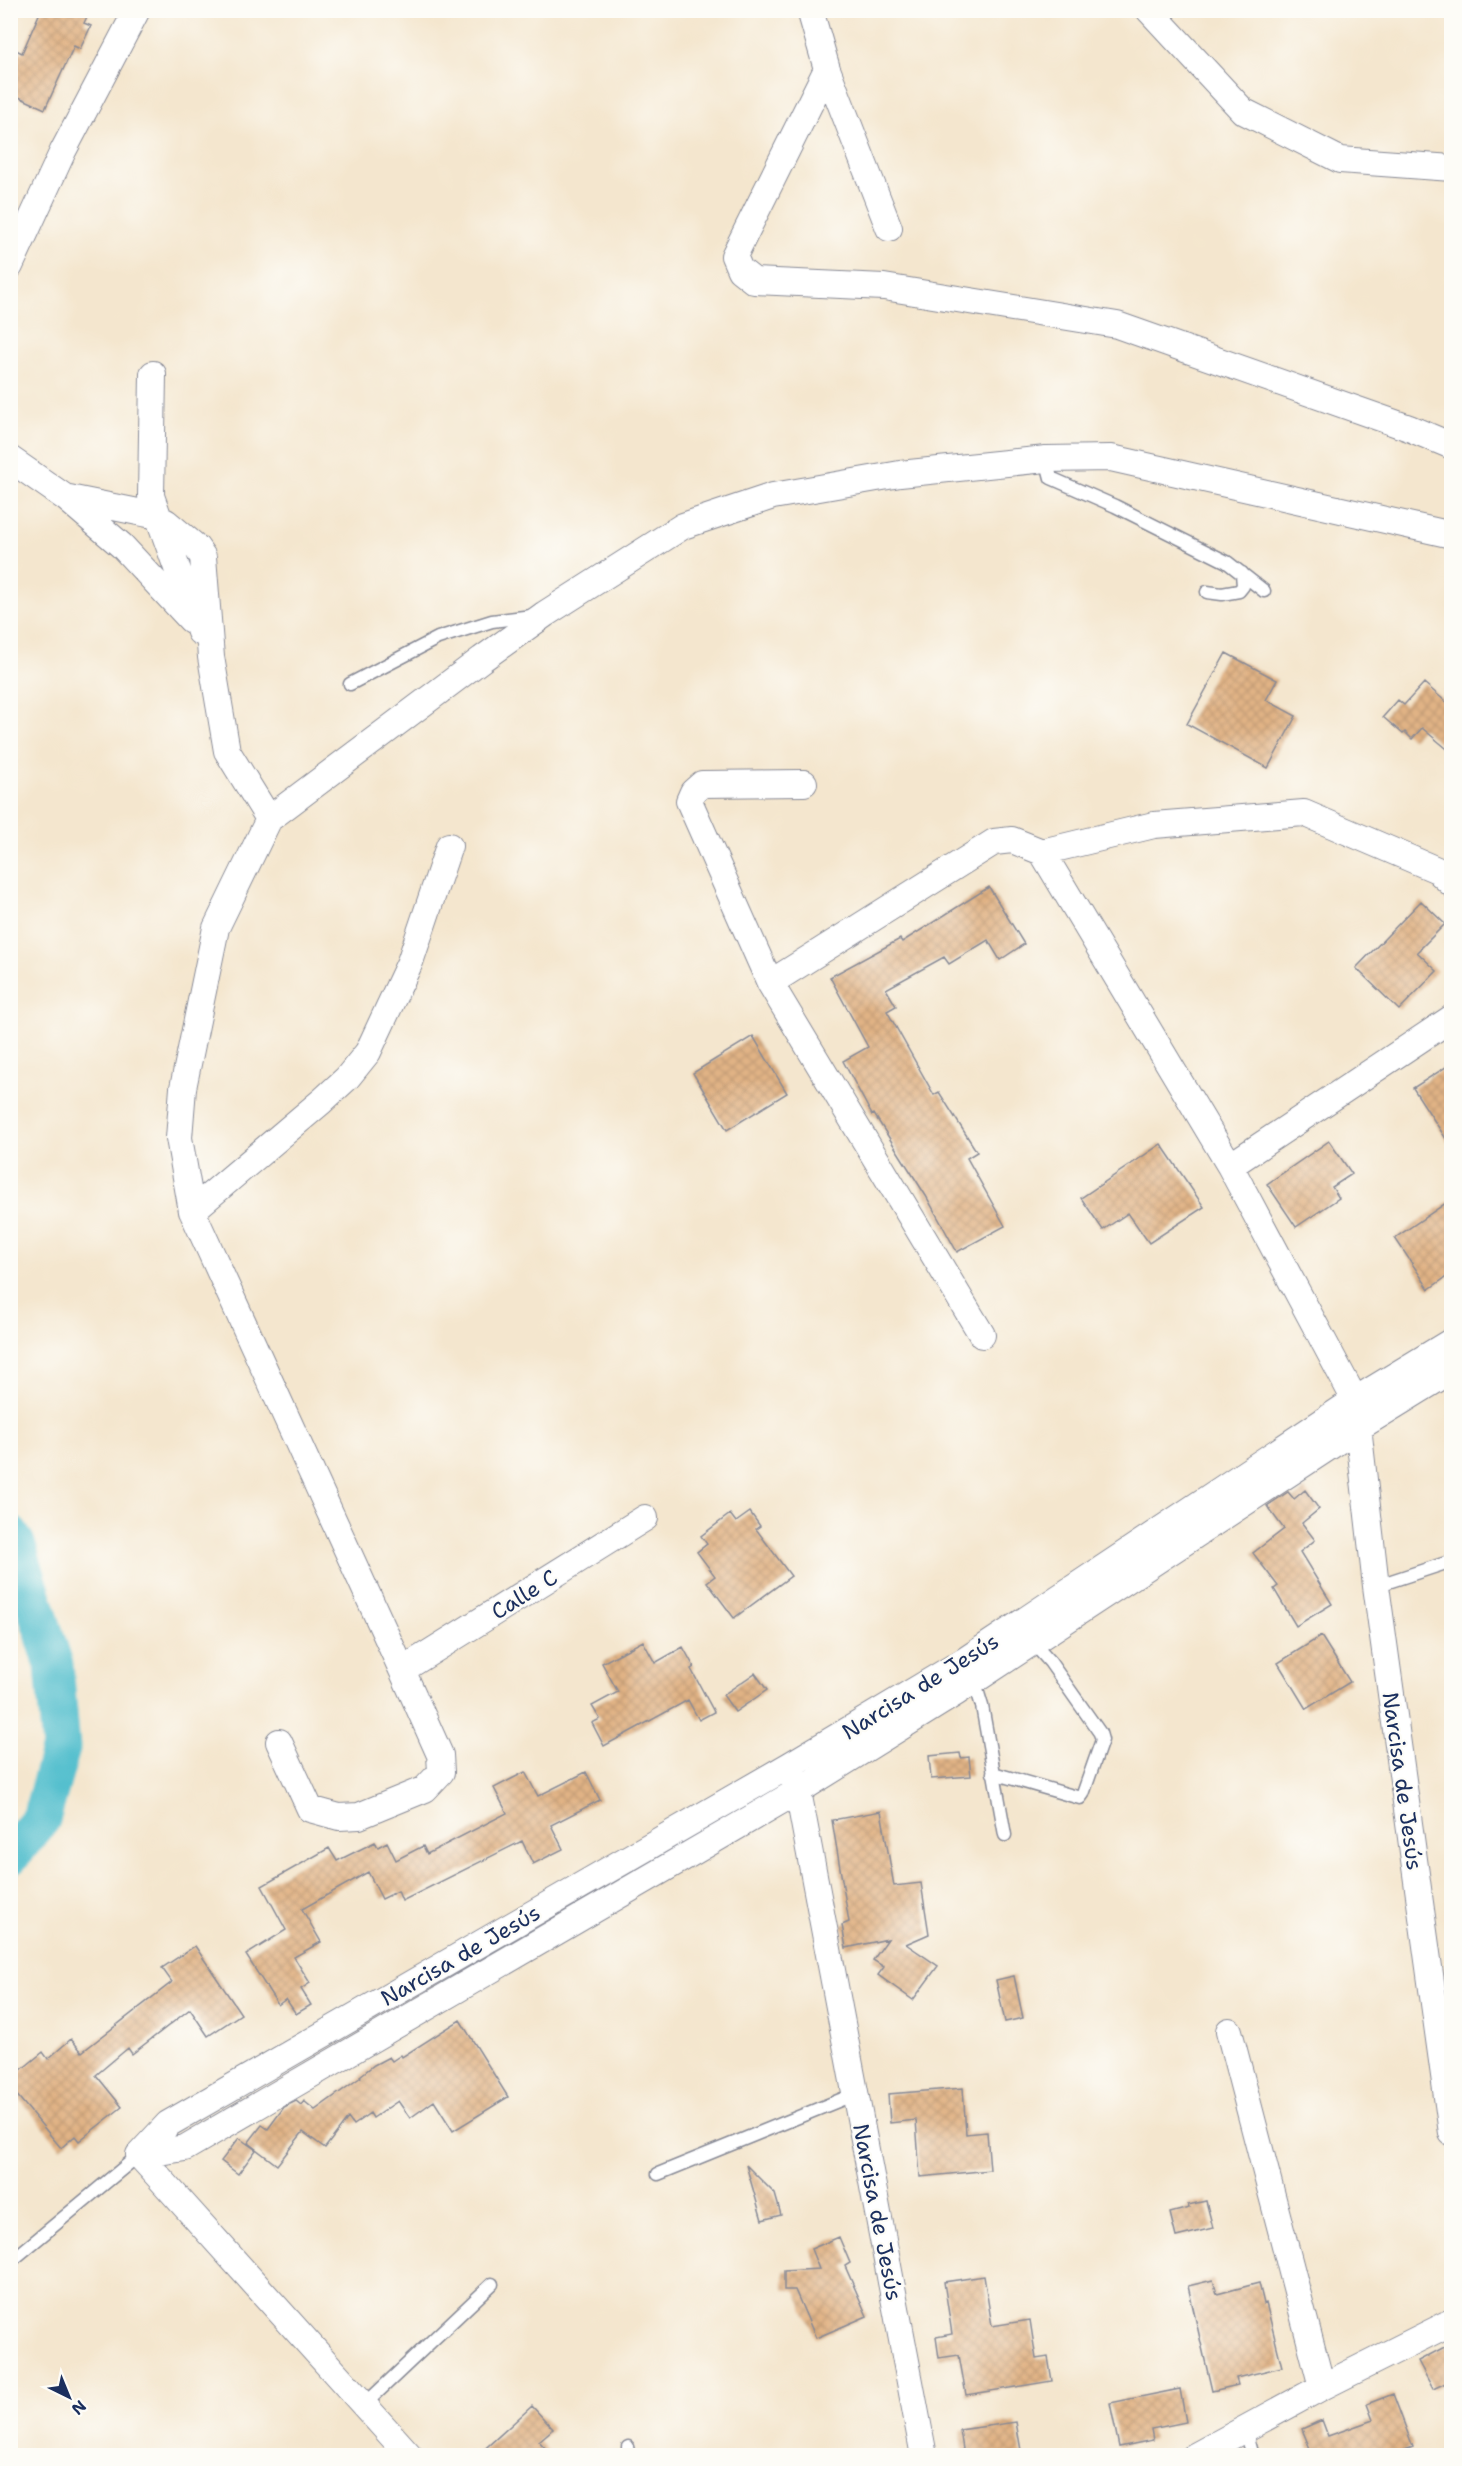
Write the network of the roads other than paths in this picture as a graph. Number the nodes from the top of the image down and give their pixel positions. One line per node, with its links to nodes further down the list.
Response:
1 (137, 10): 7 (street)
2 (810, 10): 4 (street)
3 (1149, 10): 5 (street)
4 (827, 69): 6 (street); 9 (street)
5 (1452, 168)
6 (889, 228)
7 (10, 266)
8 (153, 374): 18 (street)
9 (1452, 446)
10 (10, 459): 12 (street)
11 (1046, 459): 13 (street); 14 (lane); 17 (street)
12 (66, 498): 18 (street); 19 (street)
13 (1452, 535)
14 (1242, 573): 15 (lane); 16 (lane)
15 (1264, 591)
16 (1207, 592)
17 (545, 614): 20 (lane); 22 (street)
18 (199, 629): 19 (street)
19 (211, 657): 22 (street)
20 (350, 684)
21 (804, 783): 26 (street)
22 (269, 819): 29 (street)
23 (449, 846): 29 (street)
24 (1042, 852): 25 (street); 26 (street); 28 (street)
25 (1452, 884)
26 (770, 983): 30 (street)
27 (1452, 1018): 28 (street)
28 (1230, 1166): 33 (street)
29 (192, 1210): 39 (street)
30 (982, 1335)
31 (1452, 1341): 33 (street)
32 (1452, 1370): 34 (street)
33 (1355, 1400): 34 (street, Narcisa de Jesús); 40 (street, Narcisa de Jesús)
34 (1358, 1428): 37 (street, Narcisa de Jesús); 38 (street, Narcisa de Jesús)
35 (645, 1518): 39 (street, Calle C)
36 (1452, 1561): 37 (lane)
37 (1376, 1586): 48 (street, Narcisa de Jesús)
38 (1032, 1641): 40 (street, Narcisa de Jesús); 43 (lane)
39 (402, 1670): 41 (street)
40 (969, 1670): 42 (street, Narcisa de Jesús); 43 (lane); 44 (street, Narcisa de Jesús)
41 (279, 1742)
42 (790, 1766): 44 (street, Narcisa de Jesús); 49 (street, Narcisa de Jesús)
43 (993, 1773): 45 (lane)
44 (798, 1791): 47 (street, Narcisa de Jesús); 49 (street, Narcisa de Jesús)
45 (1005, 1835)
46 (1229, 2031): 54 (street)
47 (855, 2094): 50 (lane); 58 (street, Narcisa de Jesús)
48 (1452, 2133)
49 (139, 2155): 51 (lane); 55 (street)
50 (658, 2174)
51 (10, 2262)
52 (492, 2284): 55 (lane)
53 (1452, 2322): 54 (street)
54 (1322, 2387): 56 (street)
55 (364, 2405): 57 (street)
56 (1245, 2431): 59 (street); 60 (lane)
57 (410, 2456)
58 (924, 2456)
59 (1195, 2456)
60 (1252, 2456)

